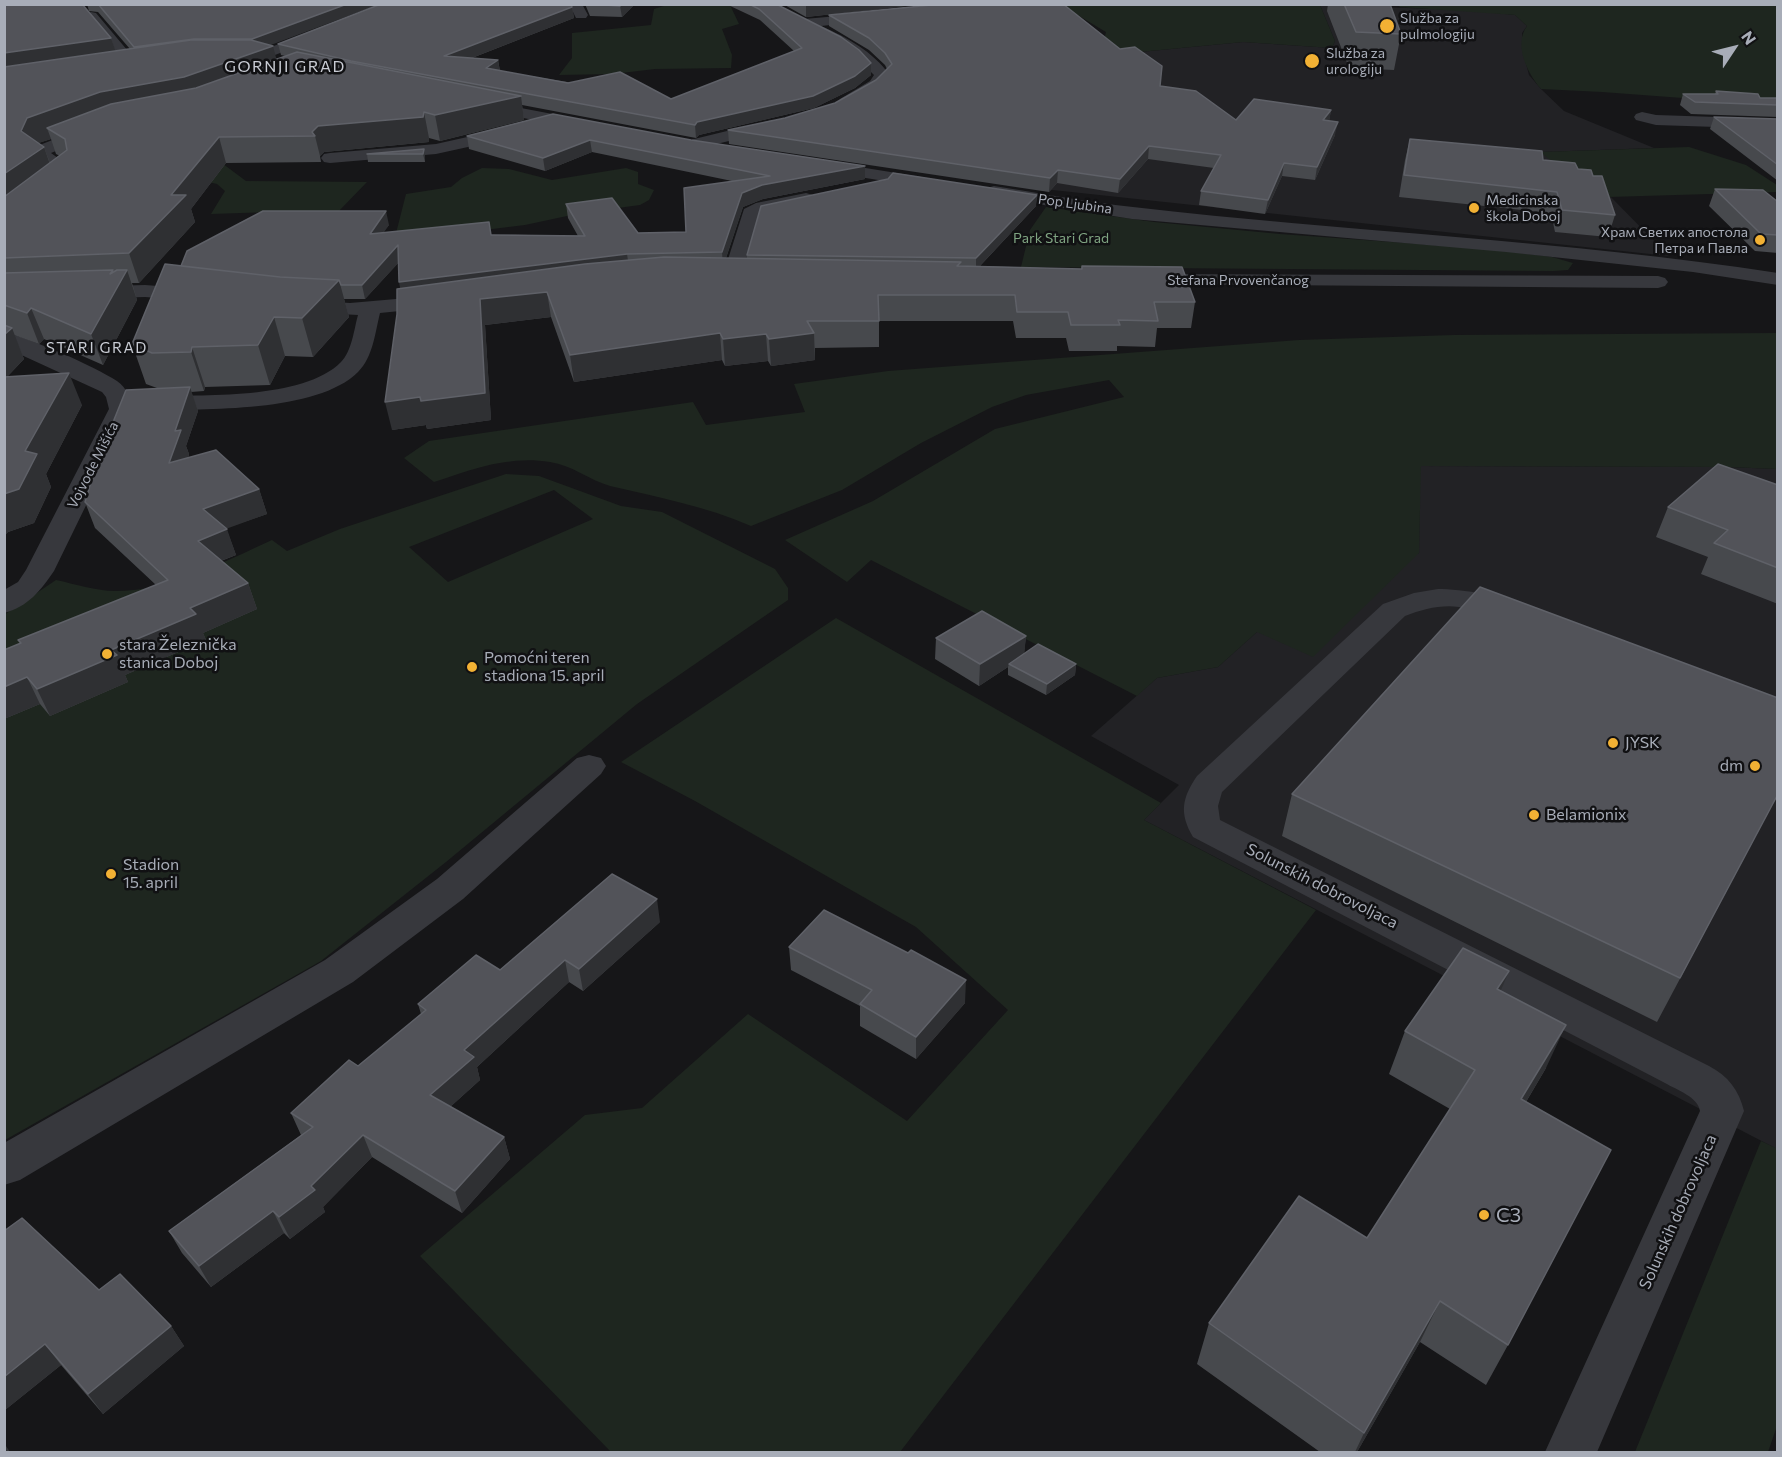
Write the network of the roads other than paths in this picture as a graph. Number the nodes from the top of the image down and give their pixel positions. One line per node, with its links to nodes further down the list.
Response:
1 (401, 4): 5 (street)
2 (92, 16): 6 (street)
3 (885, 16): 9 (street)
4 (153, 63): 6 (street)
5 (292, 65)
6 (133, 66): 7 (street)
7 (110, 69)
8 (467, 103): 11 (street)
9 (835, 107)
10 (1642, 117): 13 (street)
11 (554, 119): 15 (street); 17 (street)
12 (786, 122): 16 (street)
13 (1778, 124)
14 (107, 125): 24 (street)
15 (600, 128)
16 (739, 152)
17 (330, 158)
18 (810, 164): 19 (street)
19 (905, 179): 20 (street); 21 (street)
20 (951, 186)
21 (849, 190)
22 (975, 190): 25 (street, Pop Ljubina)
23 (826, 195): 27 (street)
24 (4, 221)
25 (1583, 256): 30 (street); 31 (street); 32 (street)
26 (711, 275): 27 (street)
27 (733, 275): 28 (street)
28 (756, 276)
29 (1119, 280): 31 (street, Stefana Prvovenčanog)
30 (1778, 281): 32 (street, Stefana Prvovenčanog)
31 (1600, 282): 32 (street, Stefana Prvovenčanog)
32 (1672, 282)
33 (4, 295): 34 (street)
34 (214, 297)
35 (460, 300): 37 (street)
36 (277, 304): 37 (street)
37 (371, 308): 39 (street)
38 (4, 339): 39 (street, Vojvode Mišića)
39 (120, 404): 40 (street, Vojvode Mišića)
40 (4, 604)
41 (1538, 623): 44 (street, Solunskih dobrovoljaca)
42 (589, 766): 43 (street)
43 (4, 1166)
44 (1571, 1452)

